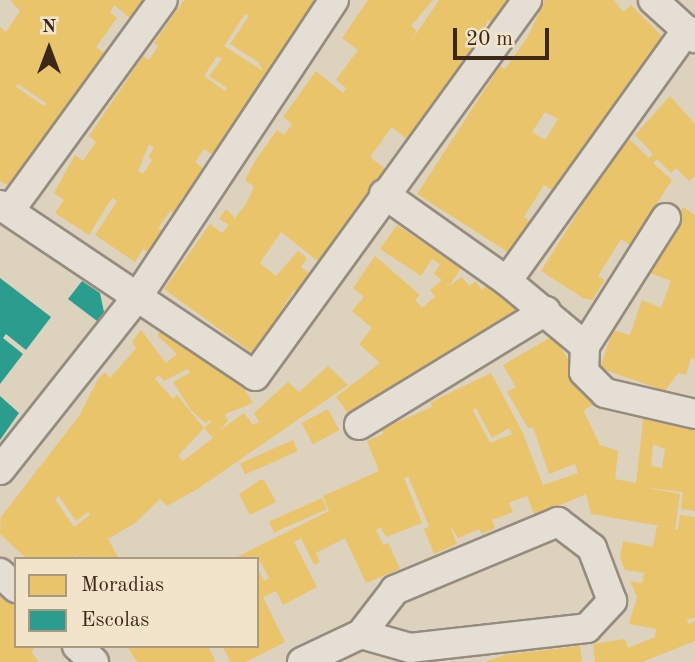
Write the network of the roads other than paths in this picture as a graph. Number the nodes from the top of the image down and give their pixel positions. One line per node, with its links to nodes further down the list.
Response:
1 (163, 0): 7 (street)
2 (334, 0): 10 (street)
3 (527, 0): 6 (street)
4 (653, 0): 5 (street)
5 (691, 34): 9 (street)
6 (384, 194): 9 (street); 10 (street)
7 (6, 207): 10 (street)
8 (666, 218): 12 (street)
9 (508, 281): 11 (street)
10 (138, 296): 15 (street)
11 (546, 311): 12 (street); 14 (street)
12 (585, 346): 13 (street)
13 (695, 414)
14 (359, 425)
15 (0, 470)
16 (0, 573): 17 (street)
17 (14, 586)
18 (361, 634): 18 (street); 21 (street)
19 (79, 648): 20 (street)
20 (94, 662)
21 (302, 662)

